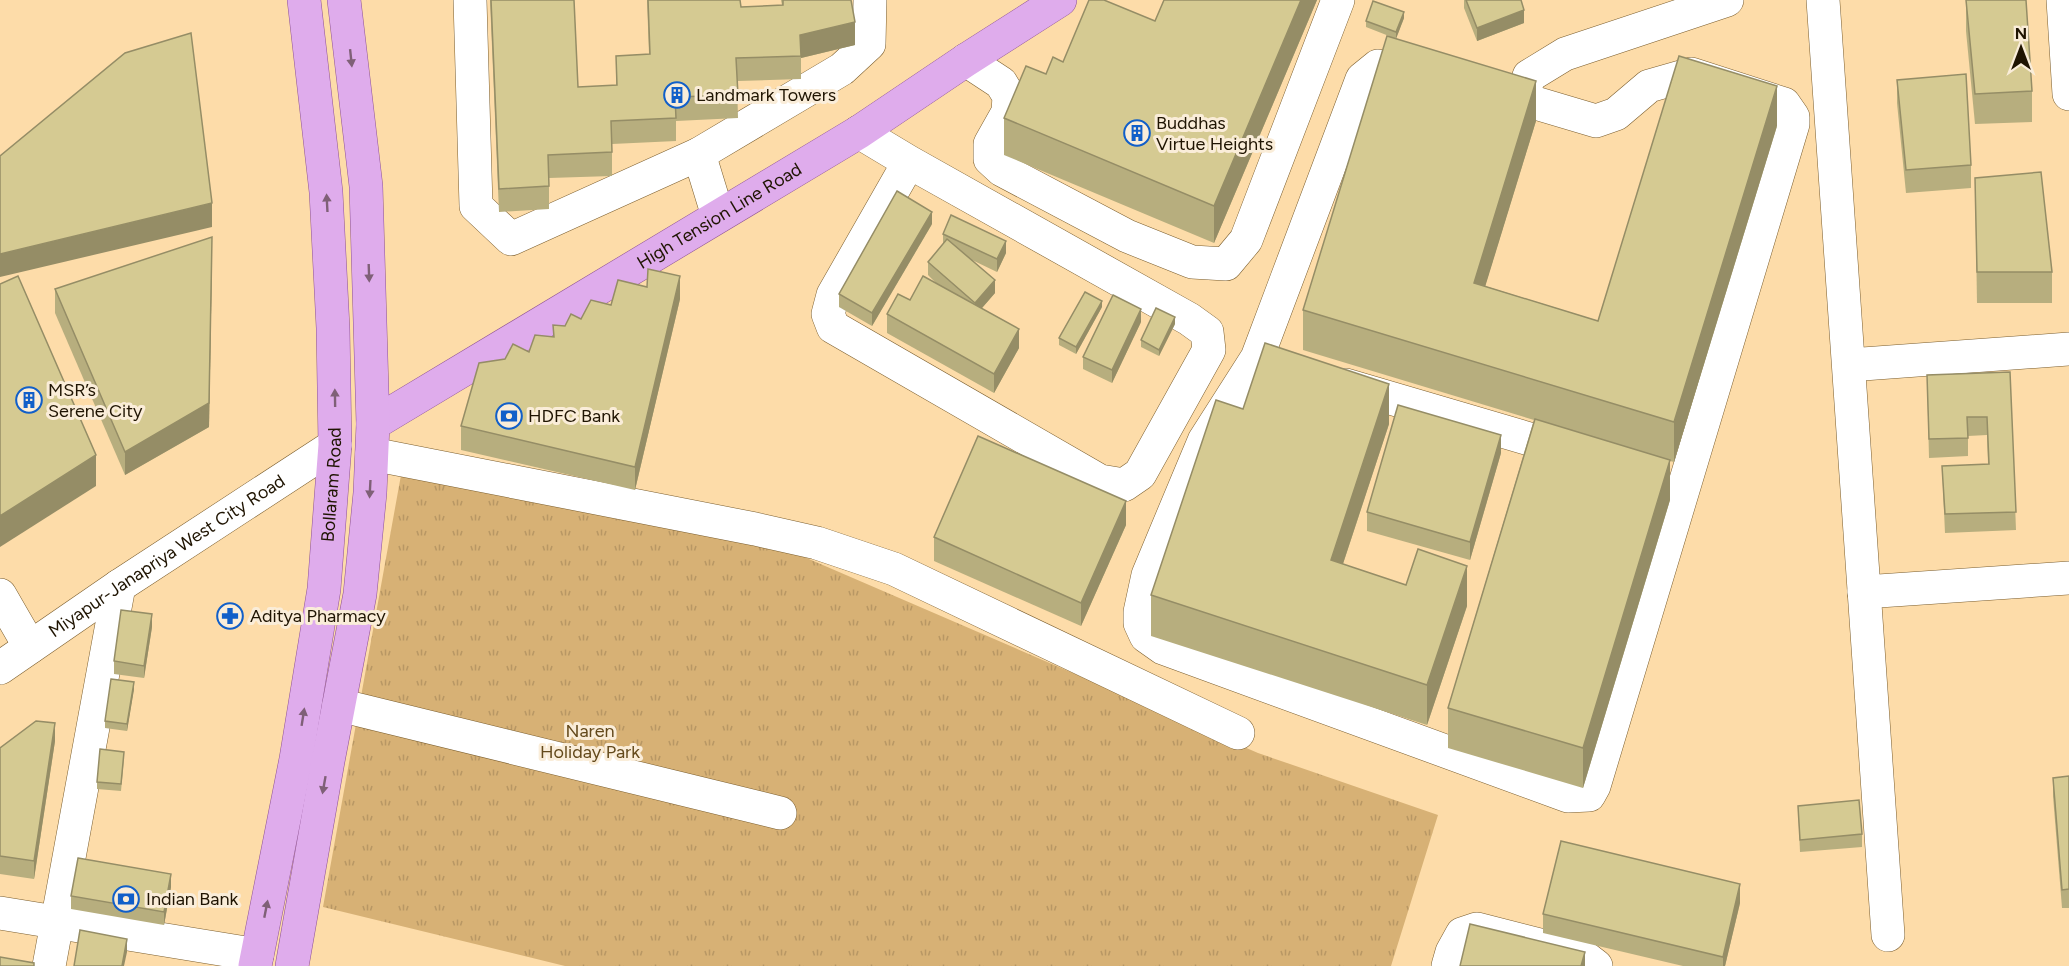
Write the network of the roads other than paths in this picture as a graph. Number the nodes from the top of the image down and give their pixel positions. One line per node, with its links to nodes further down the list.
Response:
1 (304, 0): 21 (main road, Bollaram Road, one-way to 1)
2 (344, 0): 20 (main road, one-way to 20)
3 (470, 0): 14 (street)
4 (870, 0): 14 (street)
5 (1060, 0): 10 (main road, High Tension Line Road)
6 (1338, 0): 10 (street)
7 (1727, 0): 12 (street)
8 (1823, 0): 19 (street)
9 (2063, 0): 11 (street)
10 (966, 60): 13 (main road, High Tension Line Road)
11 (2069, 94)
12 (1522, 99): 18 (street); 18 (street)
13 (859, 132): 15 (street); 16 (main road, High Tension Line Road)
14 (699, 154): 16 (street)
15 (909, 162): 15 (street)
16 (718, 216): 20 (main road, High Tension Line Road)
17 (2069, 349): 19 (street)
18 (1257, 358): 22 (street)
19 (1848, 365): 25 (street)
20 (373, 439): 29 (main road, one-way to 29); 30 (street)
21 (335, 446): 24 (street, Miyapur-Janapriya West City Road); 35 (main road, Bollaram Road, one-way to 21)
22 (1594, 458)
23 (2069, 578): 25 (street)
24 (119, 586): 27 (street, Miyapur-Janapriya West City Road); 33 (street)
25 (1864, 592): 34 (street)
26 (0, 595): 27 (street)
27 (30, 647): 28 (street, Miyapur-Janapriya West City Road)
28 (0, 668)
29 (339, 705): 31 (street); 37 (main road, one-way to 37)
30 (1238, 734)
31 (780, 813)
32 (0, 913): 33 (street)
33 (56, 922): 35 (street); 36 (street)
34 (1888, 935)
35 (256, 961)
36 (49, 966)
37 (292, 966)
38 (1448, 966): 39 (street)
39 (1596, 966)

